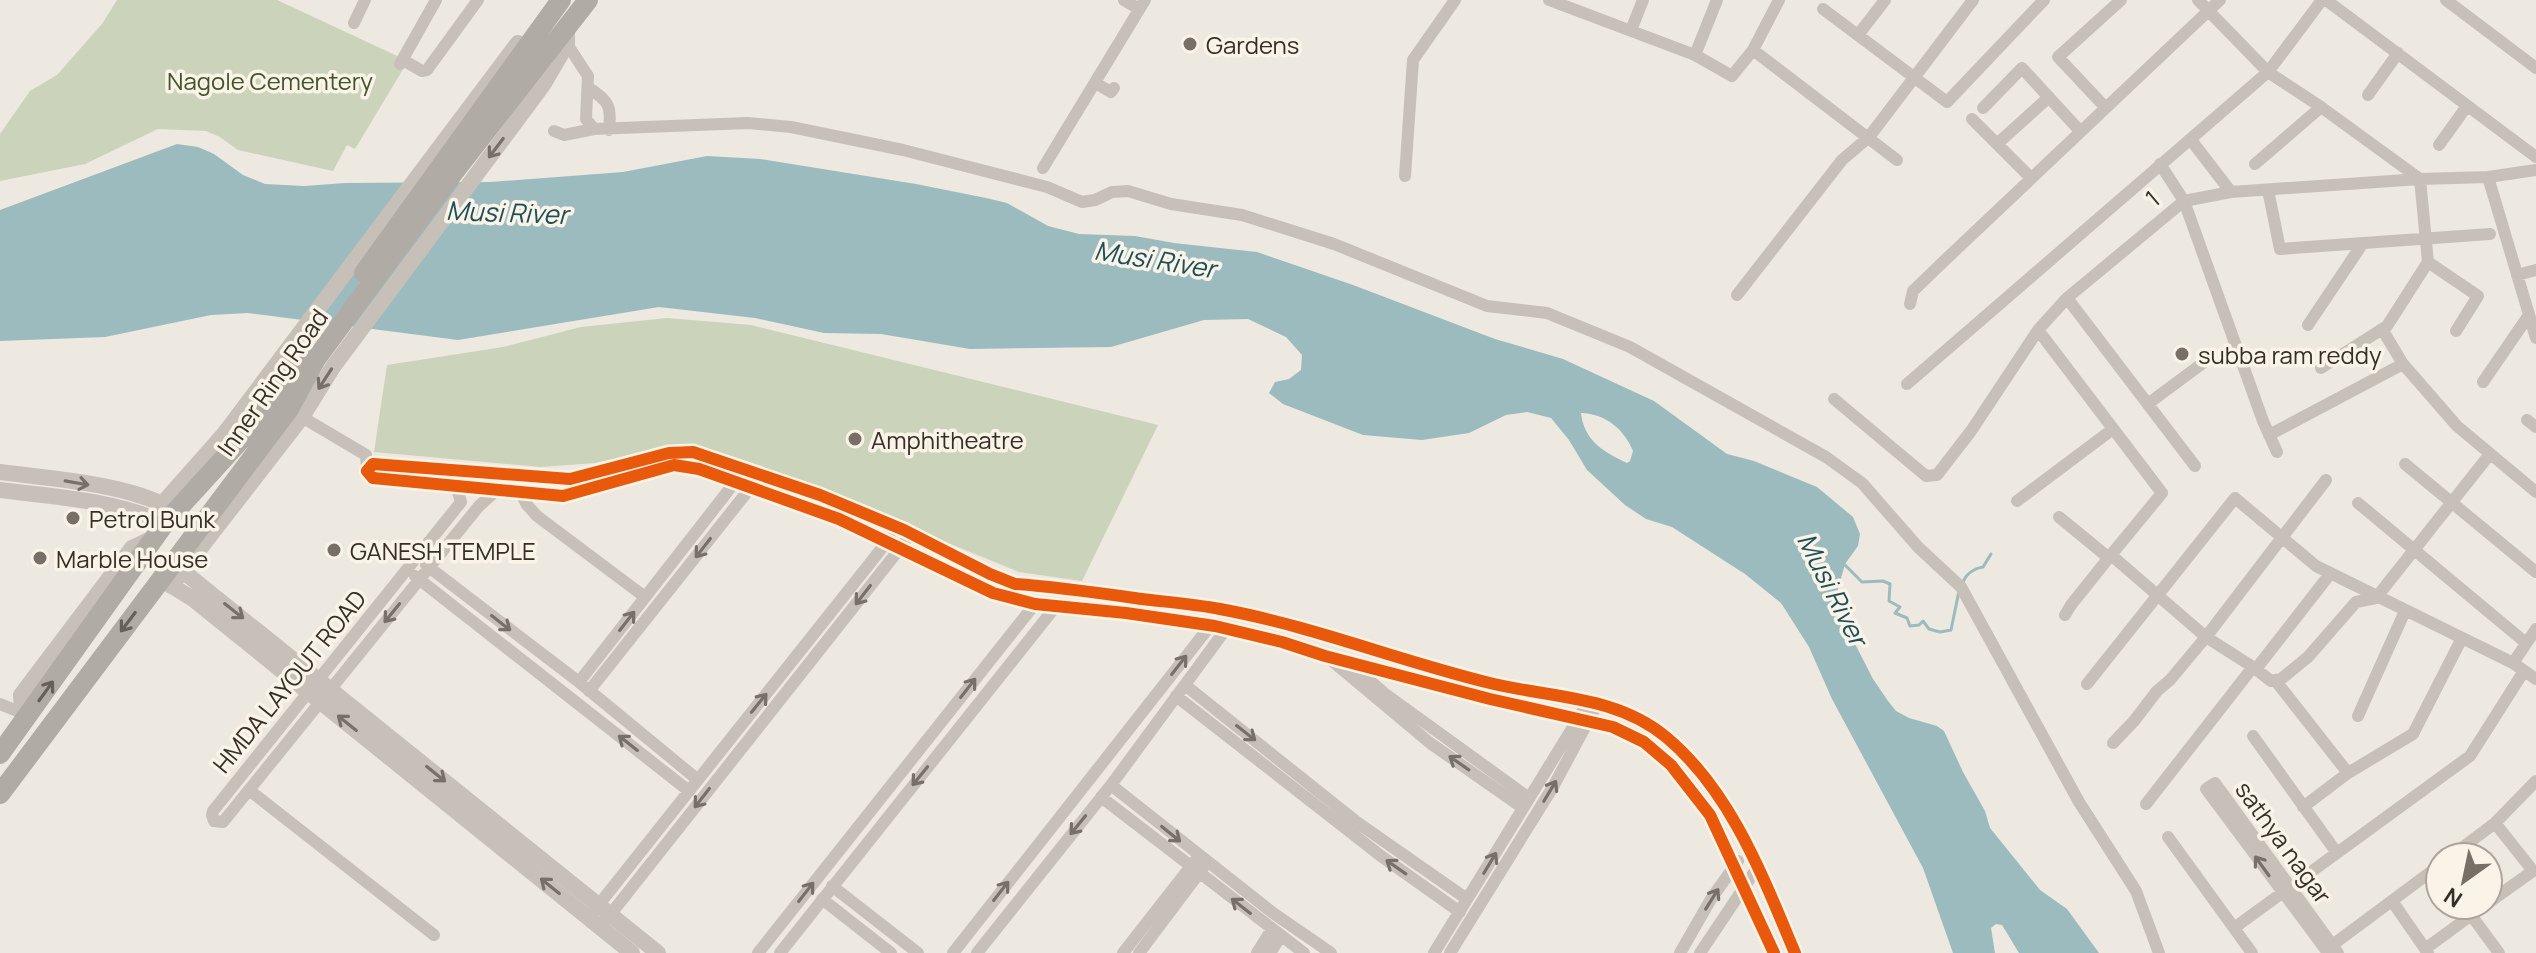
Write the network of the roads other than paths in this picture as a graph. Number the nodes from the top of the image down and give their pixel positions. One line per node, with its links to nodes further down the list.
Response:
1 (365, 0): 24 (street)
2 (436, 0): 3 (street)
3 (478, 0)
4 (552, 0): 82 (street)
5 (561, 0): 57 (highway, Inner Ring Road)
6 (588, 0): 27 (highway, Inner Ring Road)
7 (1124, 0): 21 (street)
8 (1455, 0): 59 (street)
9 (1643, 0): 25 (street)
10 (1717, 0): 30 (street)
11 (1779, 0): 28 (street)
12 (1885, 0): 26 (street)
13 (1973, 0): 33 (street)
14 (2044, 0): 33 (street)
15 (2121, 0): 40 (street)
16 (2198, 0): 23 (street)
17 (2220, 0): 23 (street)
18 (2324, 0): 29 (street); 32 (street)
19 (2447, 0): 31 (street)
20 (1557, 1): 25 (street)
21 (1142, 5): 34 (street)
22 (1823, 9): 26 (street)
23 (2209, 12): 32 (street); 40 (street)
24 (354, 23)
25 (1631, 30): 30 (street)
26 (1858, 35): 33 (street)
27 (567, 37): 35 (street); 57 (highway, Inner Ring Road); 75 (street, one-way to 75)
28 (1753, 50): 30 (street); 48 (street)
29 (2398, 53): 37 (street); 39 (street)
30 (1695, 55)
31 (2536, 68)
32 (2268, 72): 41 (street); 49 (street)
33 (1915, 77): 48 (street)
34 (1095, 83): 36 (street); 56 (street)
35 (589, 88): 44 (street); 45 (street)
36 (1114, 88)
37 (2368, 95)
38 (2049, 97): 42 (street); 47 (street); 50 (street)
39 (2467, 106): 51 (street); 52 (street)
40 (2105, 107): 47 (street)
41 (2321, 107): 55 (street); 62 (street)
42 (1983, 108)
43 (1972, 119): 50 (street)
44 (594, 129): 45 (street); 46 (street)
45 (609, 130): 226 (street)
46 (554, 131)
47 (2080, 131): 61 (street)
48 (1869, 137): 53 (street); 72 (street)
49 (2191, 140): 54 (street); 64 (street)
50 (1997, 144): 61 (street)
51 (2439, 145)
52 (2536, 157)
53 (1897, 160)
54 (2160, 164): 65 (street); 87 (street)
55 (2255, 164)
56 (1043, 168)
57 (446, 170): 75 (highway, Inner Ring Road); 82 (highway, Inner Ring Road)
58 (2536, 170): 60 (street, 1)
59 (1405, 176)
60 (2488, 177): 62 (street, 1); 71 (street)
61 (2031, 178): 74 (street)
62 (2420, 179): 63 (street, 1); 67 (street)
63 (2268, 190): 64 (street, 1); 68 (street)
64 (2231, 192): 65 (street, 1)
65 (2184, 201): 73 (street, 1); 92 (street)
66 (2490, 234): 67 (street)
67 (2425, 239): 68 (street); 69 (street)
68 (2363, 243): 77 (street)
69 (2428, 262): 78 (street); 80 (street)
70 (2536, 270): 71 (street)
71 (2517, 275): 76 (street)
72 (1737, 295)
73 (2067, 298): 79 (street, 1); 89 (street)
74 (1910, 304)
75 (362, 313): 90 (highway, Inner Ring Road, one-way to 90)
76 (2529, 315): 81 (street); 86 (street)
77 (2308, 325)
78 (2382, 329): 84 (street); 85 (street)
79 (2038, 330): 88 (street, 1); 91 (street)
80 (2456, 331)
81 (2536, 338)
82 (294, 355): 114 (highway, Inner Ring Road)
83 (2203, 363): 89 (street)
84 (2403, 364): 92 (street); 94 (street)
85 (2321, 368)
86 (2483, 382)
87 (1907, 384)
88 (1834, 399)
89 (2149, 403): 96 (street)
90 (295, 413): 97 (street); 127 (highway, Inner Ring Road)
91 (2113, 429): 109 (street); 122 (street)
92 (2269, 435): 93 (street)
93 (2277, 452)
94 (2490, 454): 107 (street); 110 (street)
95 (2405, 464): 110 (street)
96 (2195, 466)
97 (367, 471): 99 (street); 102 (street)
98 (0, 472): 114 (street, one-way to 114)
99 (570, 479): 106 (street); 116 (street)
100 (2326, 480): 118 (street)
101 (735, 482): 103 (street); 106 (street); 112 (street)
102 (456, 486): 105 (street); 123 (street, HMDA LAYOUT ROAD)
103 (751, 487): 115 (street); 119 (street)
104 (0, 490): 114 (street)
105 (497, 490): 108 (street); 124 (street)
106 (584, 492): 108 (street)
107 (2536, 492)
108 (521, 493): 131 (street)
109 (2017, 501)
110 (2452, 502): 121 (street); 126 (street)
111 (2358, 503): 121 (street)
112 (709, 514): 115 (street); 131 (street)
113 (2059, 517): 122 (street)
114 (163, 519): 161 (highway, Inner Ring Road)
115 (721, 526): 155 (street, one-way to 155)
116 (898, 527): 117 (street); 119 (street)
117 (912, 534): 120 (street); 157 (street)
118 (2282, 538): 128 (street); 130 (street); 140 (street)
119 (887, 542): 120 (street); 170 (street, one-way to 119)
120 (901, 547): 133 (street); 198 (street, one-way to 198)
121 (2412, 550): 132 (street); 142 (street)
122 (2110, 556): 130 (street); 136 (street)
123 (417, 558): 124 (street); 125 (street, HMDA LAYOUT ROAD)
124 (429, 567): 129 (street); 148 (street, one-way to 148)
125 (407, 570): 129 (street); 153 (street, HMDA LAYOUT ROAD)
126 (2536, 572)
127 (172, 574): 153 (street); 176 (highway, Inner Ring Road, one-way to 176)
128 (2330, 574): 132 (street); 146 (street)
129 (419, 579): 152 (street); 153 (street, one-way to 153)
130 (2158, 595): 140 (street); 151 (street)
131 (645, 597): 148 (street, one-way to 131)
132 (2376, 598): 135 (street); 150 (street)
133 (1035, 604): 134 (street); 208 (street, one-way to 133)
134 (1056, 606): 137 (street); 191 (street, one-way to 191)
135 (2405, 611): 141 (street); 160 (street)
136 (2065, 615)
137 (1210, 626): 138 (street); 156 (street, one-way to 137)
138 (1226, 629): 143 (street); 154 (street)
139 (2536, 629): 142 (street)
140 (2206, 637): 146 (street); 166 (street)
141 (2462, 638): 145 (street); 169 (street)
142 (2526, 643): 145 (street)
143 (1325, 656): 144 (street); 178 (street, one-way to 143)
144 (1346, 659): 162 (street); 178 (street)
145 (2513, 663): 147 (street)
146 (2255, 668): 150 (street); 179 (street)
147 (2524, 671): 149 (street); 185 (street)
148 (574, 679): 152 (street); 155 (street)
149 (2536, 679)
150 (2275, 680): 169 (street)
151 (2087, 684)
152 (559, 688): 175 (street, one-way to 152)
153 (320, 690): 172 (street, HMDA LAYOUT ROAD); 174 (street); 198 (street)
154 (1181, 690): 156 (street); 164 (street); 195 (street, one-way to 195); 197 (street, one-way to 154)
155 (589, 691): 170 (street)
156 (1158, 691): 159 (street)
157 (1594, 702): 162 (street); 184 (street)
158 (0, 704): 161 (street)
159 (1148, 704): 163 (street); 164 (street)
160 (2358, 716)
161 (23, 718): 167 (highway, Inner Ring Road)
162 (1584, 720): 178 (street); 187 (street); 221 (street, one-way to 162)
163 (1131, 726): 168 (street); 212 (street, one-way to 163)
164 (1149, 733): 168 (street)
165 (2253, 736): 180 (street)
166 (2113, 743)
167 (0, 754)
168 (1133, 754): 173 (street)
169 (2348, 773): 180 (street)
170 (698, 780): 175 (street)
171 (2536, 781): 181 (street)
172 (236, 782): 174 (street); 174 (street, HMDA LAYOUT ROAD)
173 (1111, 785): 177 (street); 186 (street, one-way to 186)
174 (249, 790): 203 (street)
175 (689, 791): 198 (street)
176 (0, 794)
177 (1101, 797): 186 (street); 213 (street, one-way to 213)
178 (1526, 803): 195 (street, one-way to 178)
179 (2146, 804)
180 (2303, 807): 185 (street)
181 (2495, 823): 183 (street); 193 (street)
182 (2168, 837): 201 (street)
183 (2471, 841)
184 (1747, 848): 187 (street); 188 (street)
185 (2337, 853): 192 (street)
186 (1199, 864): 202 (street, one-way to 186); 214 (street); 215 (street); 219 (street)
187 (1734, 866): 190 (street); 222 (street, one-way to 187)
188 (1757, 868): 190 (street); 225 (street)
189 (2424, 877): 196 (street)
190 (1743, 885): 223 (street); 224 (street)
191 (832, 886): 194 (street); 211 (street)
192 (2286, 890): 192 (street, sathya nagar, one-way to 192); 201 (street); 204 (street, sathya nagar)
193 (2504, 891)
194 (822, 899): 209 (street); 210 (street)
195 (1467, 899): 197 (street)
196 (2392, 901): 204 (street); 205 (street)
197 (1460, 912): 220 (street)
198 (599, 916): 206 (street); 207 (street)
199 (2464, 921): 205 (street)
200 (2475, 921): 228 (street)
201 (2234, 928): 227 (street)
202 (1276, 933): 216 (street); 217 (street); 218 (street)
203 (434, 935)
204 (2333, 950)
205 (2426, 951)
206 (632, 953)
207 (658, 953)
208 (758, 953)
209 (780, 953)
210 (891, 953)
211 (918, 953)
212 (953, 953)
213 (977, 953)
214 (1123, 953)
215 (1139, 953)
216 (1257, 953)
217 (1270, 953)
218 (1304, 953)
219 (1331, 953)
220 (1434, 953)
221 (1450, 953)
222 (1680, 953)
223 (1700, 953)
224 (1774, 953)
225 (1795, 953)
226 (2159, 953)
227 (2252, 953)
228 (2499, 953)

